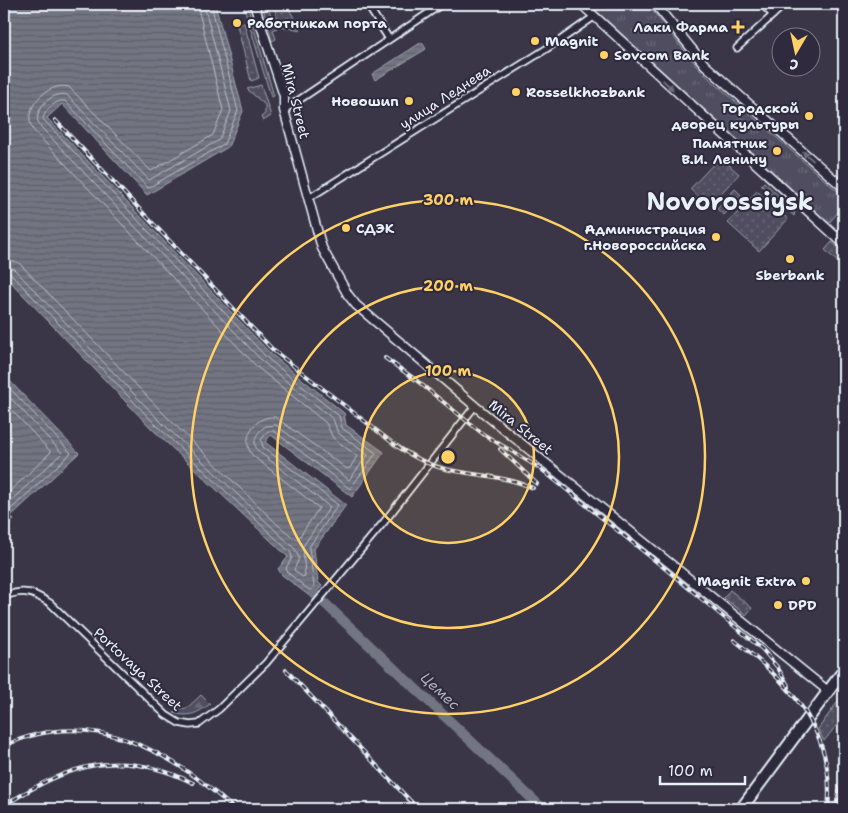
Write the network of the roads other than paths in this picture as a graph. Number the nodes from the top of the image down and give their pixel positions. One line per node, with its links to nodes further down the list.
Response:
1 (254, 4): 12 (street, Mira Street)
2 (368, 4): 10 (street)
3 (442, 4): 10 (street)
4 (581, 4): 9 (street)
5 (655, 4): 13 (street, one-way to 5)
6 (762, 4): 8 (street)
7 (785, 4): 8 (street)
8 (773, 15): 11 (street)
9 (595, 16): 14 (street, улица Леднева); 16 (street, one-way to 16)
10 (389, 39): 12 (street)
11 (737, 48)
12 (284, 110): 14 (street, Mira Street)
13 (844, 188)
14 (309, 198): 18 (street, Mira Street)
15 (844, 228): 16 (street)
16 (837, 237): 17 (street)
17 (844, 244)
18 (475, 406): 19 (street, Portovaya Street); 21 (street, Mira Street)
19 (4, 596)
20 (844, 670): 21 (highway)
21 (828, 692): 22 (highway)
22 (741, 809)

